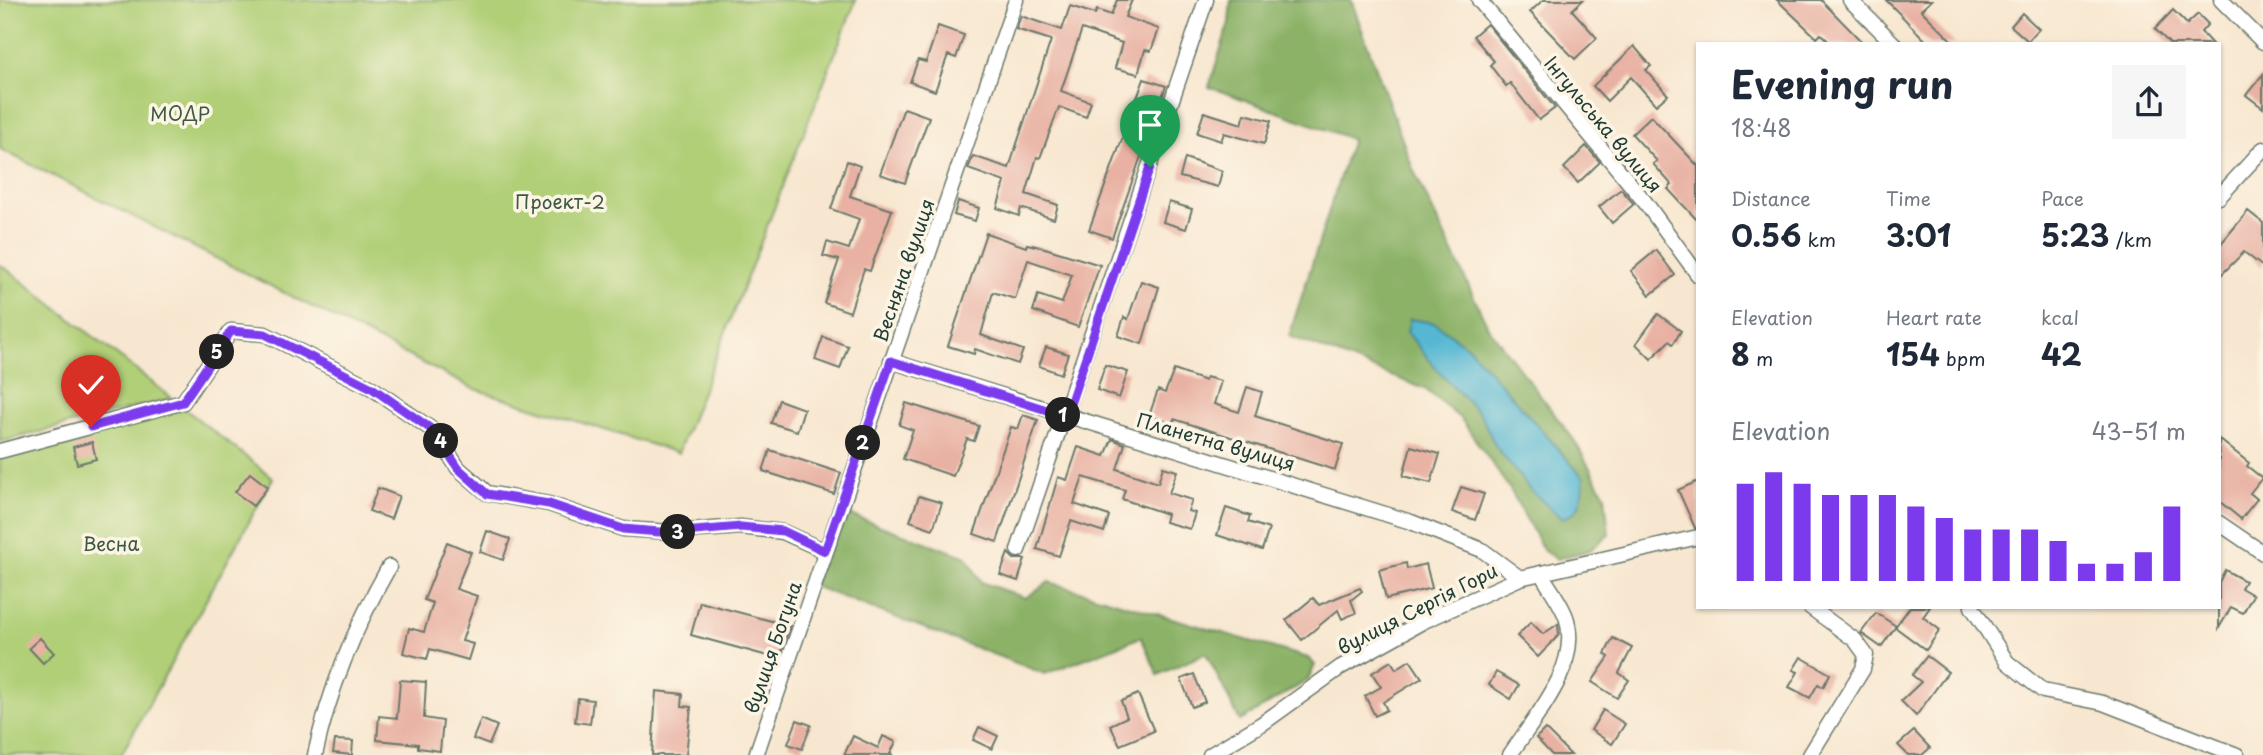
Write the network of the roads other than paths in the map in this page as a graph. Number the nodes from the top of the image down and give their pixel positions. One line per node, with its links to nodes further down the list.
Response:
1 (1016, 0): 11 (street, Весняна вулиця)
2 (1206, 0): 12 (street)
3 (1479, 0): 10 (street, Інгульська вулиця)
4 (1850, 0): 6 (street)
5 (2221, 0): 7 (street)
6 (1892, 42)
7 (2263, 43)
8 (2263, 149): 9 (street)
9 (2221, 195)
10 (1696, 272)
11 (891, 361): 12 (street, Планетна вулиця); 17 (street, Весняна вулиця)
12 (1066, 416): 16 (street); 21 (street, Планетна вулиця)
13 (0, 451): 17 (street)
14 (2221, 524): 18 (street)
15 (1696, 537): 20 (street)
16 (1018, 550)
17 (825, 551): 25 (street, вулиця Богуна)
18 (2263, 553)
19 (389, 567): 26 (street)
20 (1541, 573): 21 (street, вулиця Сергія Гори); 28 (street)
21 (1520, 578): 27 (street, вулиця Сергія Гори)
22 (1813, 609): 29 (street)
23 (1973, 609): 24 (street)
24 (2229, 753)
25 (759, 754)
26 (315, 755)
27 (1210, 755)
28 (1510, 755)
29 (1810, 755)

